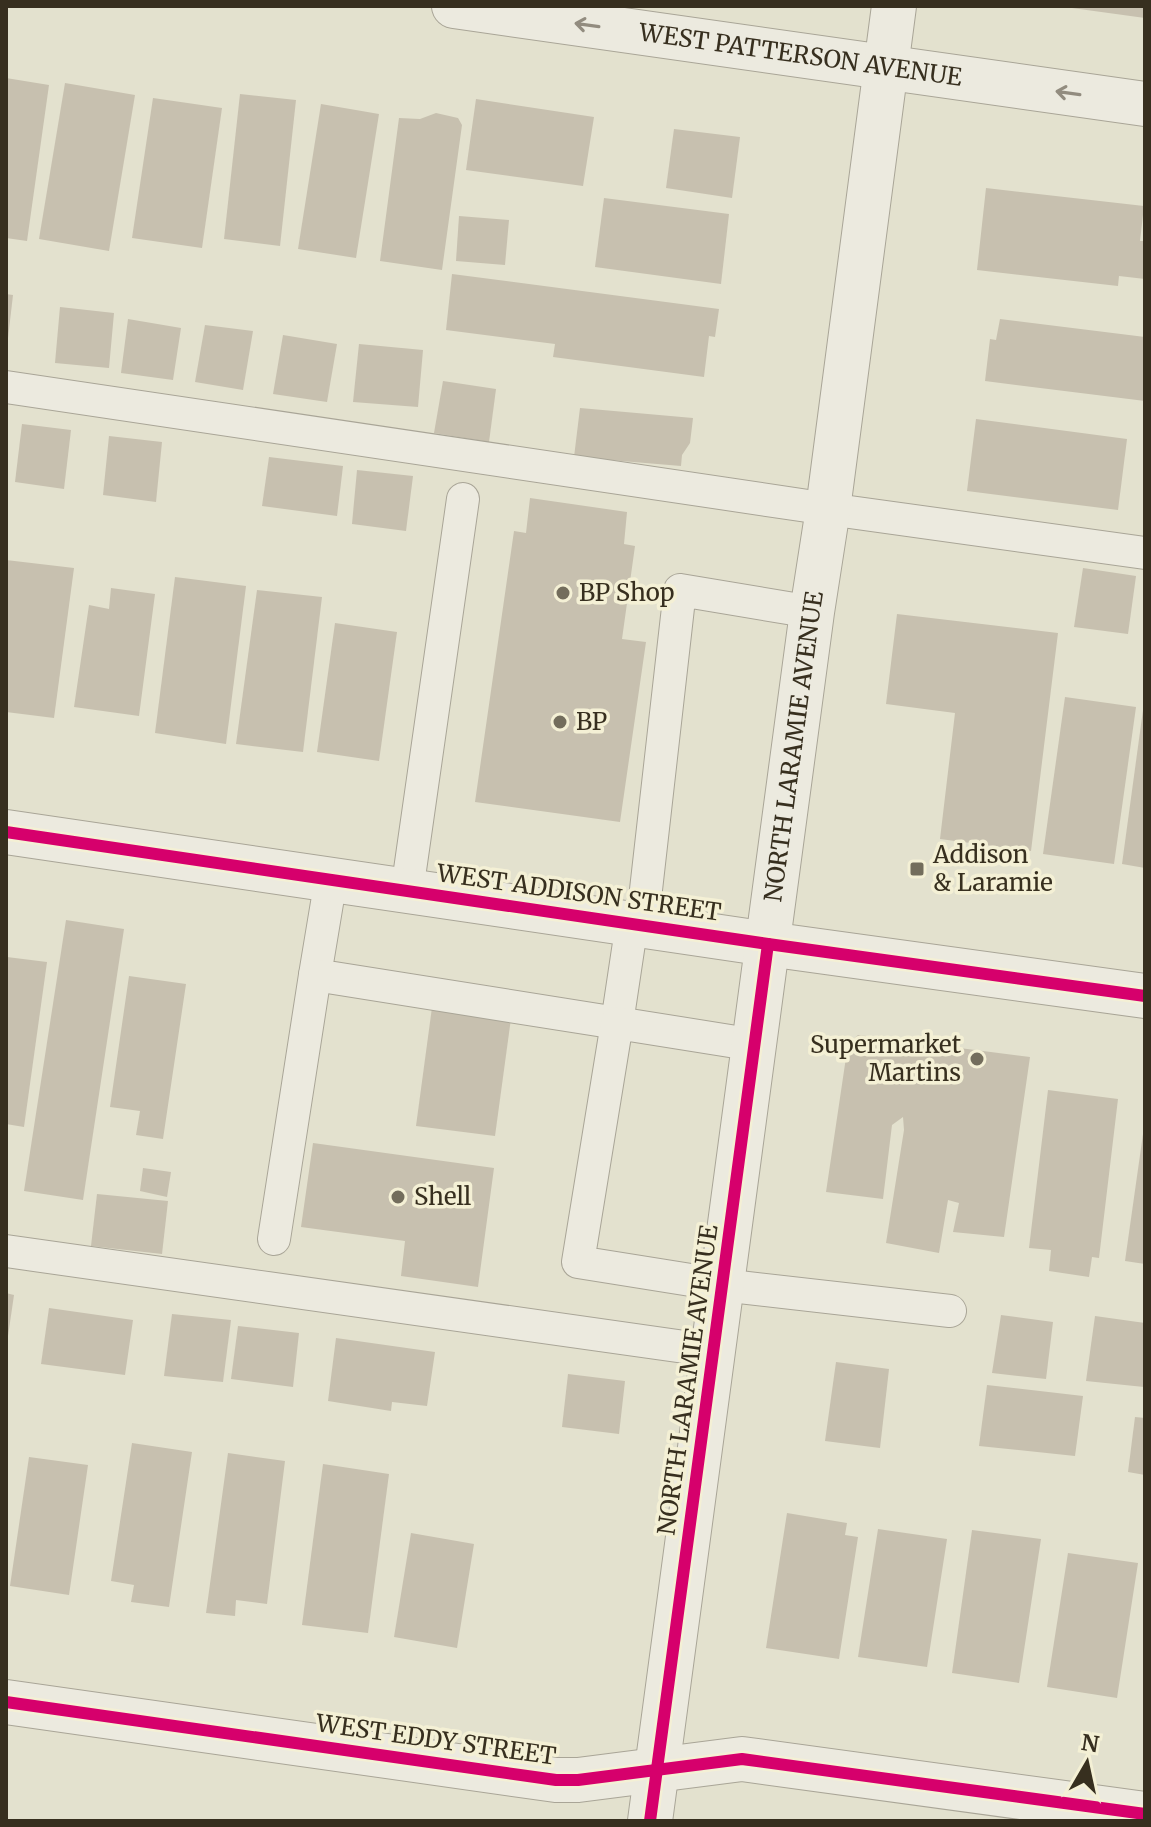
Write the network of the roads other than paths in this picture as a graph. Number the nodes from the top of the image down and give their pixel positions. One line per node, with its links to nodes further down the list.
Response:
1 (894, 6): 3 (street, NORTH LARAMIE AVENUE)
2 (481, 8): 3 (street, WEST PATTERSON AVENUE, one-way to 2)
3 (886, 68): 4 (street, WEST PATTERSON AVENUE, one-way to 3); 7 (street, NORTH LARAMIE AVENUE)
4 (1145, 104)
5 (6, 387): 7 (lane)
6 (463, 499): 12 (lane)
7 (828, 509): 8 (lane); 9 (street, NORTH LARAMIE AVENUE)
8 (1145, 553)
9 (812, 612): 13 (lane); 14 (street, NORTH LARAMIE AVENUE)
10 (6, 832): 11 (street, WEST ADDISON STREET)
11 (331, 879): 12 (street, WEST ADDISON STREET); 15 (lane)
12 (407, 891): 13 (street, WEST ADDISON STREET)
13 (637, 924): 14 (street, WEST ADDISON STREET); 17 (lane)
14 (768, 944): 16 (street, WEST ADDISON STREET); 18 (street, NORTH LARAMIE AVENUE)
15 (315, 975): 17 (lane); 19 (lane)
16 (1145, 996)
17 (617, 1023): 18 (lane); 21 (lane)
18 (755, 1045): 21 (street, NORTH LARAMIE AVENUE)
19 (274, 1239)
20 (6, 1251): 23 (lane)
21 (722, 1285): 22 (lane); 23 (street, NORTH LARAMIE AVENUE)
22 (950, 1311)
23 (713, 1351): 25 (street, NORTH LARAMIE AVENUE)
24 (6, 1702): 25 (street, WEST EDDY STREET)
25 (657, 1769): 26 (street, WEST EDDY STREET); 27 (street, NORTH LARAMIE AVENUE)
26 (1145, 1814)
27 (650, 1821)

